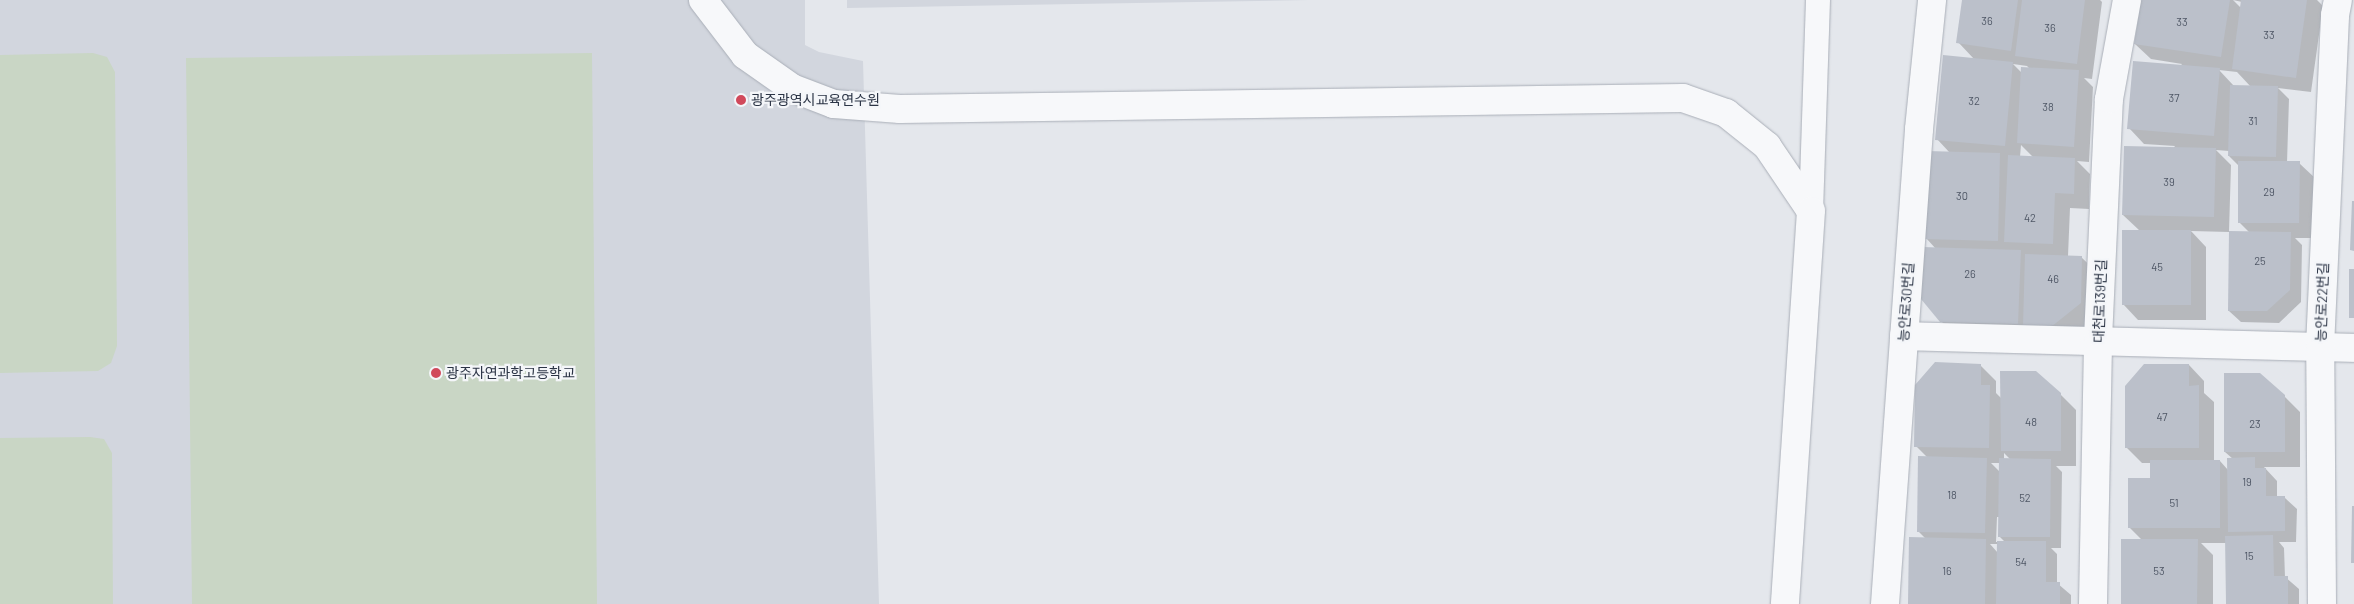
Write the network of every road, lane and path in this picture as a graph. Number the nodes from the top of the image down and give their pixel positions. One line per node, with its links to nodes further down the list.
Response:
1 (703, 0): 6 (street)
2 (1818, 0): 6 (lane)
3 (1932, 0): 7 (street, 능안로30번길)
4 (2127, 0): 8 (street, 대천로139번길)
5 (2338, 0): 9 (street, 능안로22번길)
6 (1811, 211): 11 (street)
7 (1904, 336): 8 (street); 12 (street, 능안로30번길)
8 (2098, 339): 9 (street); 13 (street, 대천로139번길)
9 (2320, 347): 10 (street); 14 (street, 능안로22번길)
10 (2354, 348)
11 (1784, 604)
12 (1886, 604)
13 (2093, 604)
14 (2322, 604)

